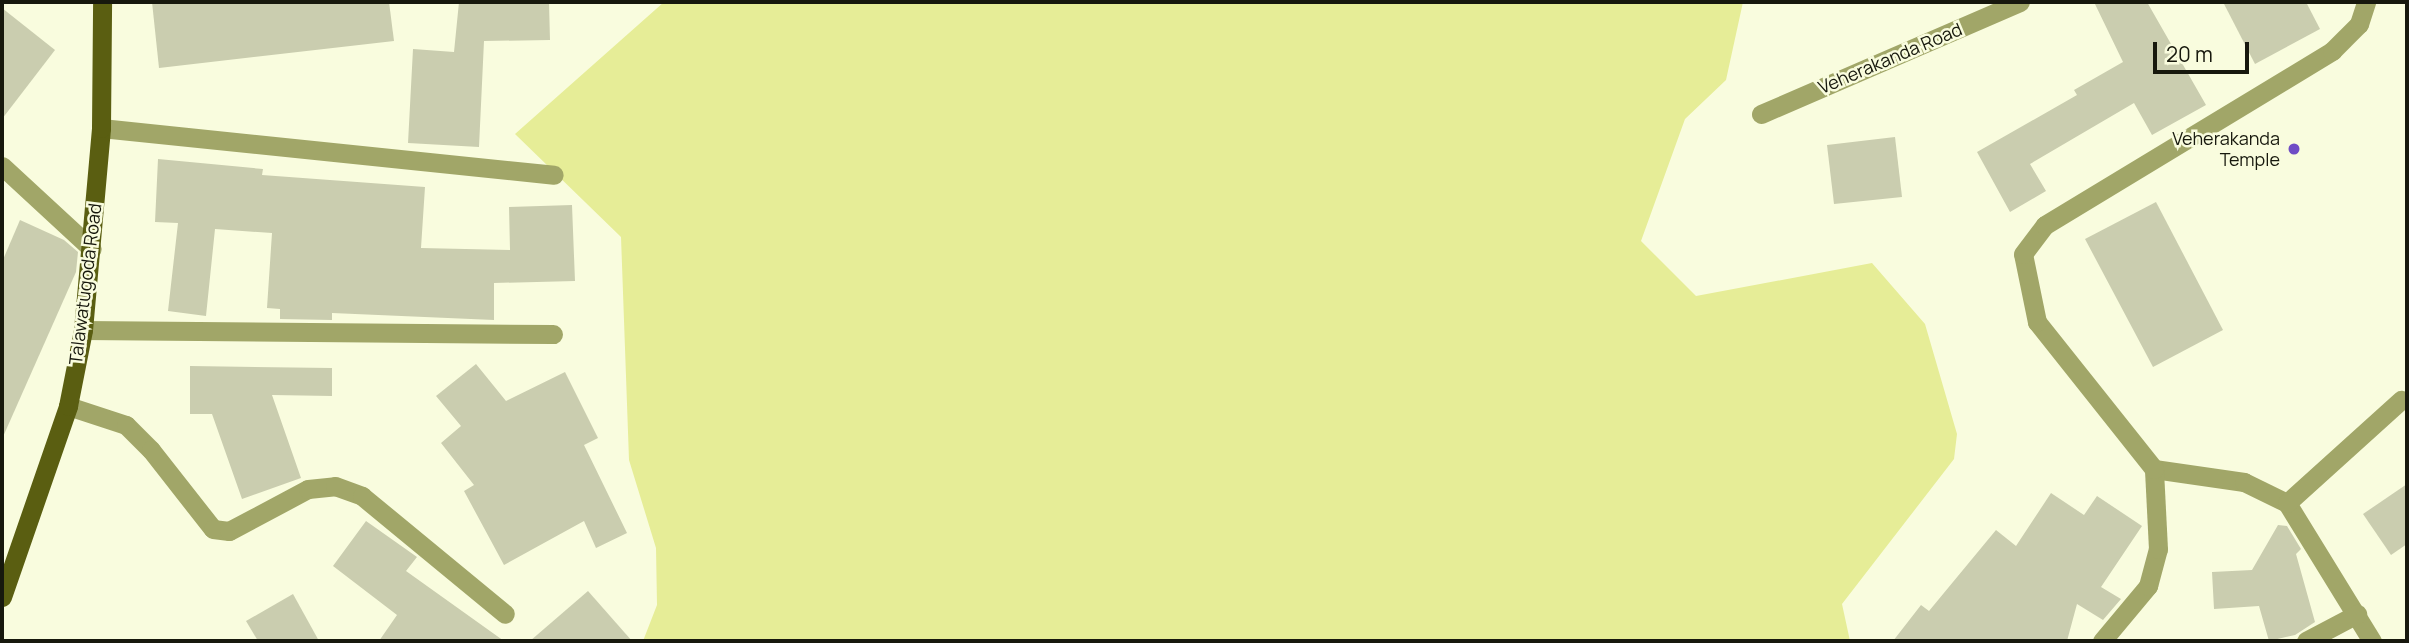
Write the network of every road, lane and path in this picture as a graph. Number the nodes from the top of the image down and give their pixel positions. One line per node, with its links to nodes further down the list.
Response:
1 (103, 2): 5 (main road, Talawatugoda Road)
2 (2020, 2): 4 (street, Veherakanda Road)
3 (2366, 2): 13 (street)
4 (1761, 114)
5 (101, 128): 7 (street); 8 (main road, Talawatugoda Road)
6 (2, 166): 8 (street)
7 (554, 175)
8 (92, 249): 9 (main road, Talawatugoda Road)
9 (83, 330): 10 (street); 12 (main road, Talawatugoda Road)
10 (552, 334)
11 (2402, 400): 14 (street)
12 (68, 407): 15 (main road, Talawatugoda Road); 16 (street)
13 (2154, 469): 14 (street); 18 (street)
14 (2287, 503): 17 (street)
15 (2, 597)
16 (505, 614)
17 (2357, 614): 19 (street); 20 (street)
18 (2102, 641)
19 (2306, 641)
20 (2372, 641)

